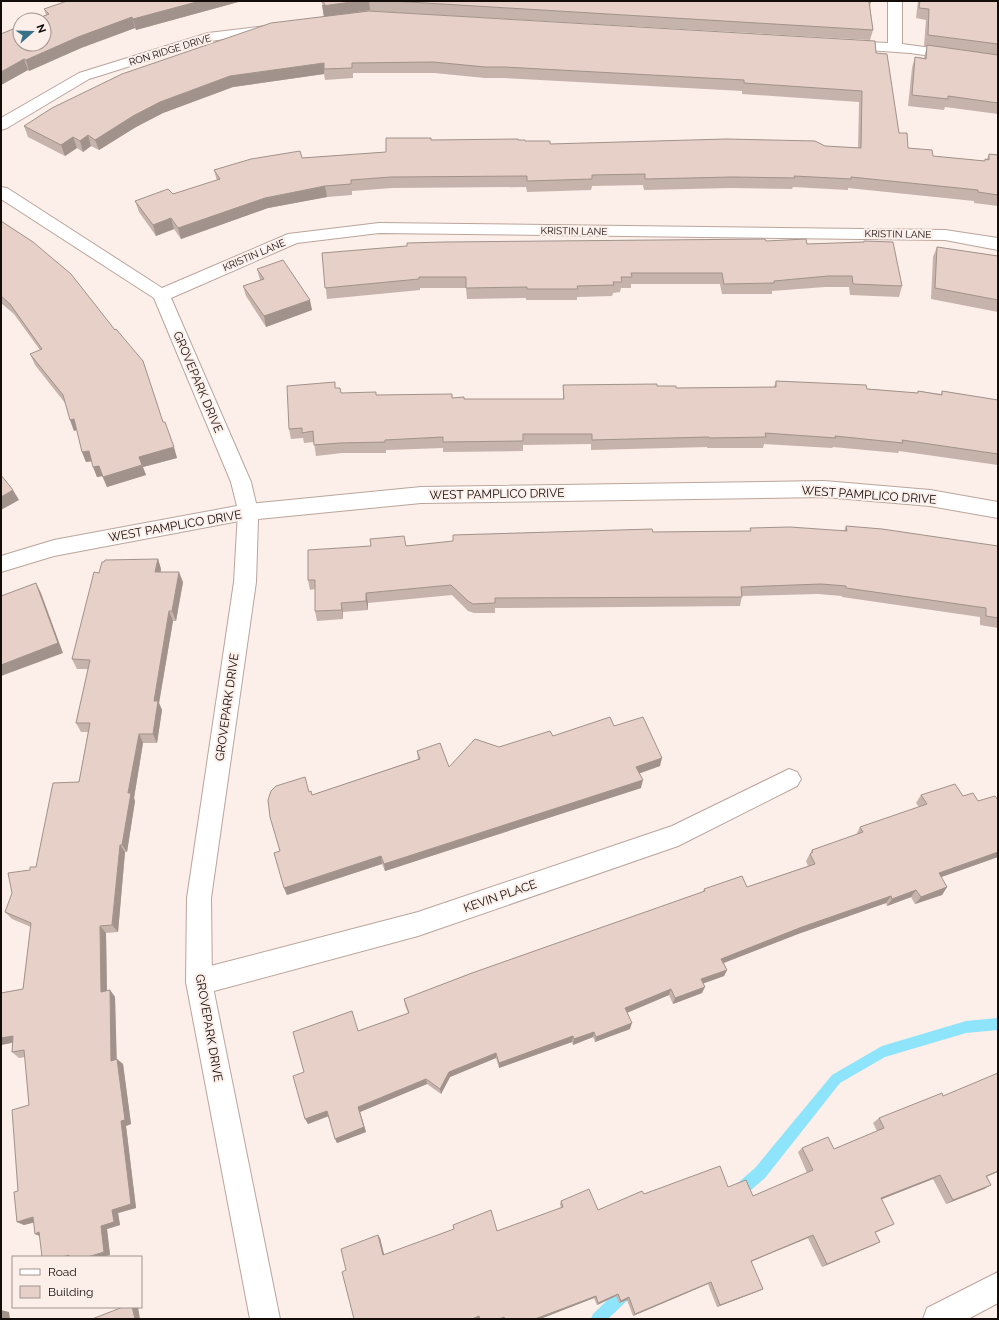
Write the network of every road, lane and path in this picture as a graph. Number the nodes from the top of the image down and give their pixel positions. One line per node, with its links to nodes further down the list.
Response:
1 (895, 1): 4 (street)
2 (285, 27): 6 (street, RON RIDGE DRIVE)
3 (831, 44): 4 (street)
4 (895, 48): 5 (street)
5 (998, 62)
6 (1, 125)
7 (1, 192): 9 (street)
8 (998, 244): 9 (street, KRISTIN LANE)
9 (161, 295): 11 (street, GROVEPARK DRIVE)
10 (998, 510): 11 (street, WEST PAMPLICO DRIVE)
11 (248, 512): 12 (street, WEST PAMPLICO DRIVE); 14 (street, GROVEPARK DRIVE)
12 (1, 564)
13 (789, 779): 14 (street, KEVIN PLACE)
14 (199, 982): 16 (street, GROVEPARK DRIVE)
15 (998, 1287): 17 (street)
16 (265, 1319)
17 (938, 1319)

